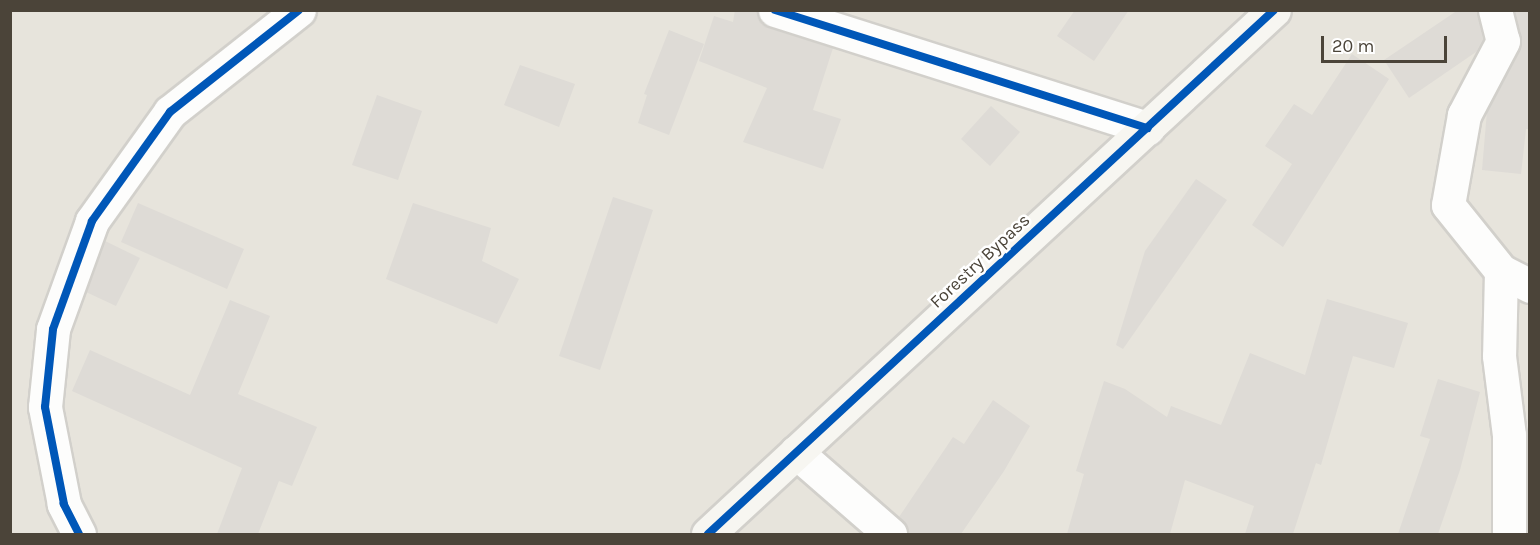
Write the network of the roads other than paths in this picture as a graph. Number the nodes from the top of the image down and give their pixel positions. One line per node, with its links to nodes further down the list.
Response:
1 (299, 10): 9 (street)
2 (775, 10): 5 (street)
3 (1274, 10): 5 (street, Forestry Bypass)
4 (1495, 10): 6 (street)
5 (1148, 128): 8 (street, Forestry Bypass)
6 (1501, 271): 7 (street); 12 (street)
7 (1530, 286)
8 (795, 452): 10 (street, Forestry Bypass); 11 (street)
9 (79, 534)
10 (708, 534)
11 (890, 534)
12 (1509, 534)

